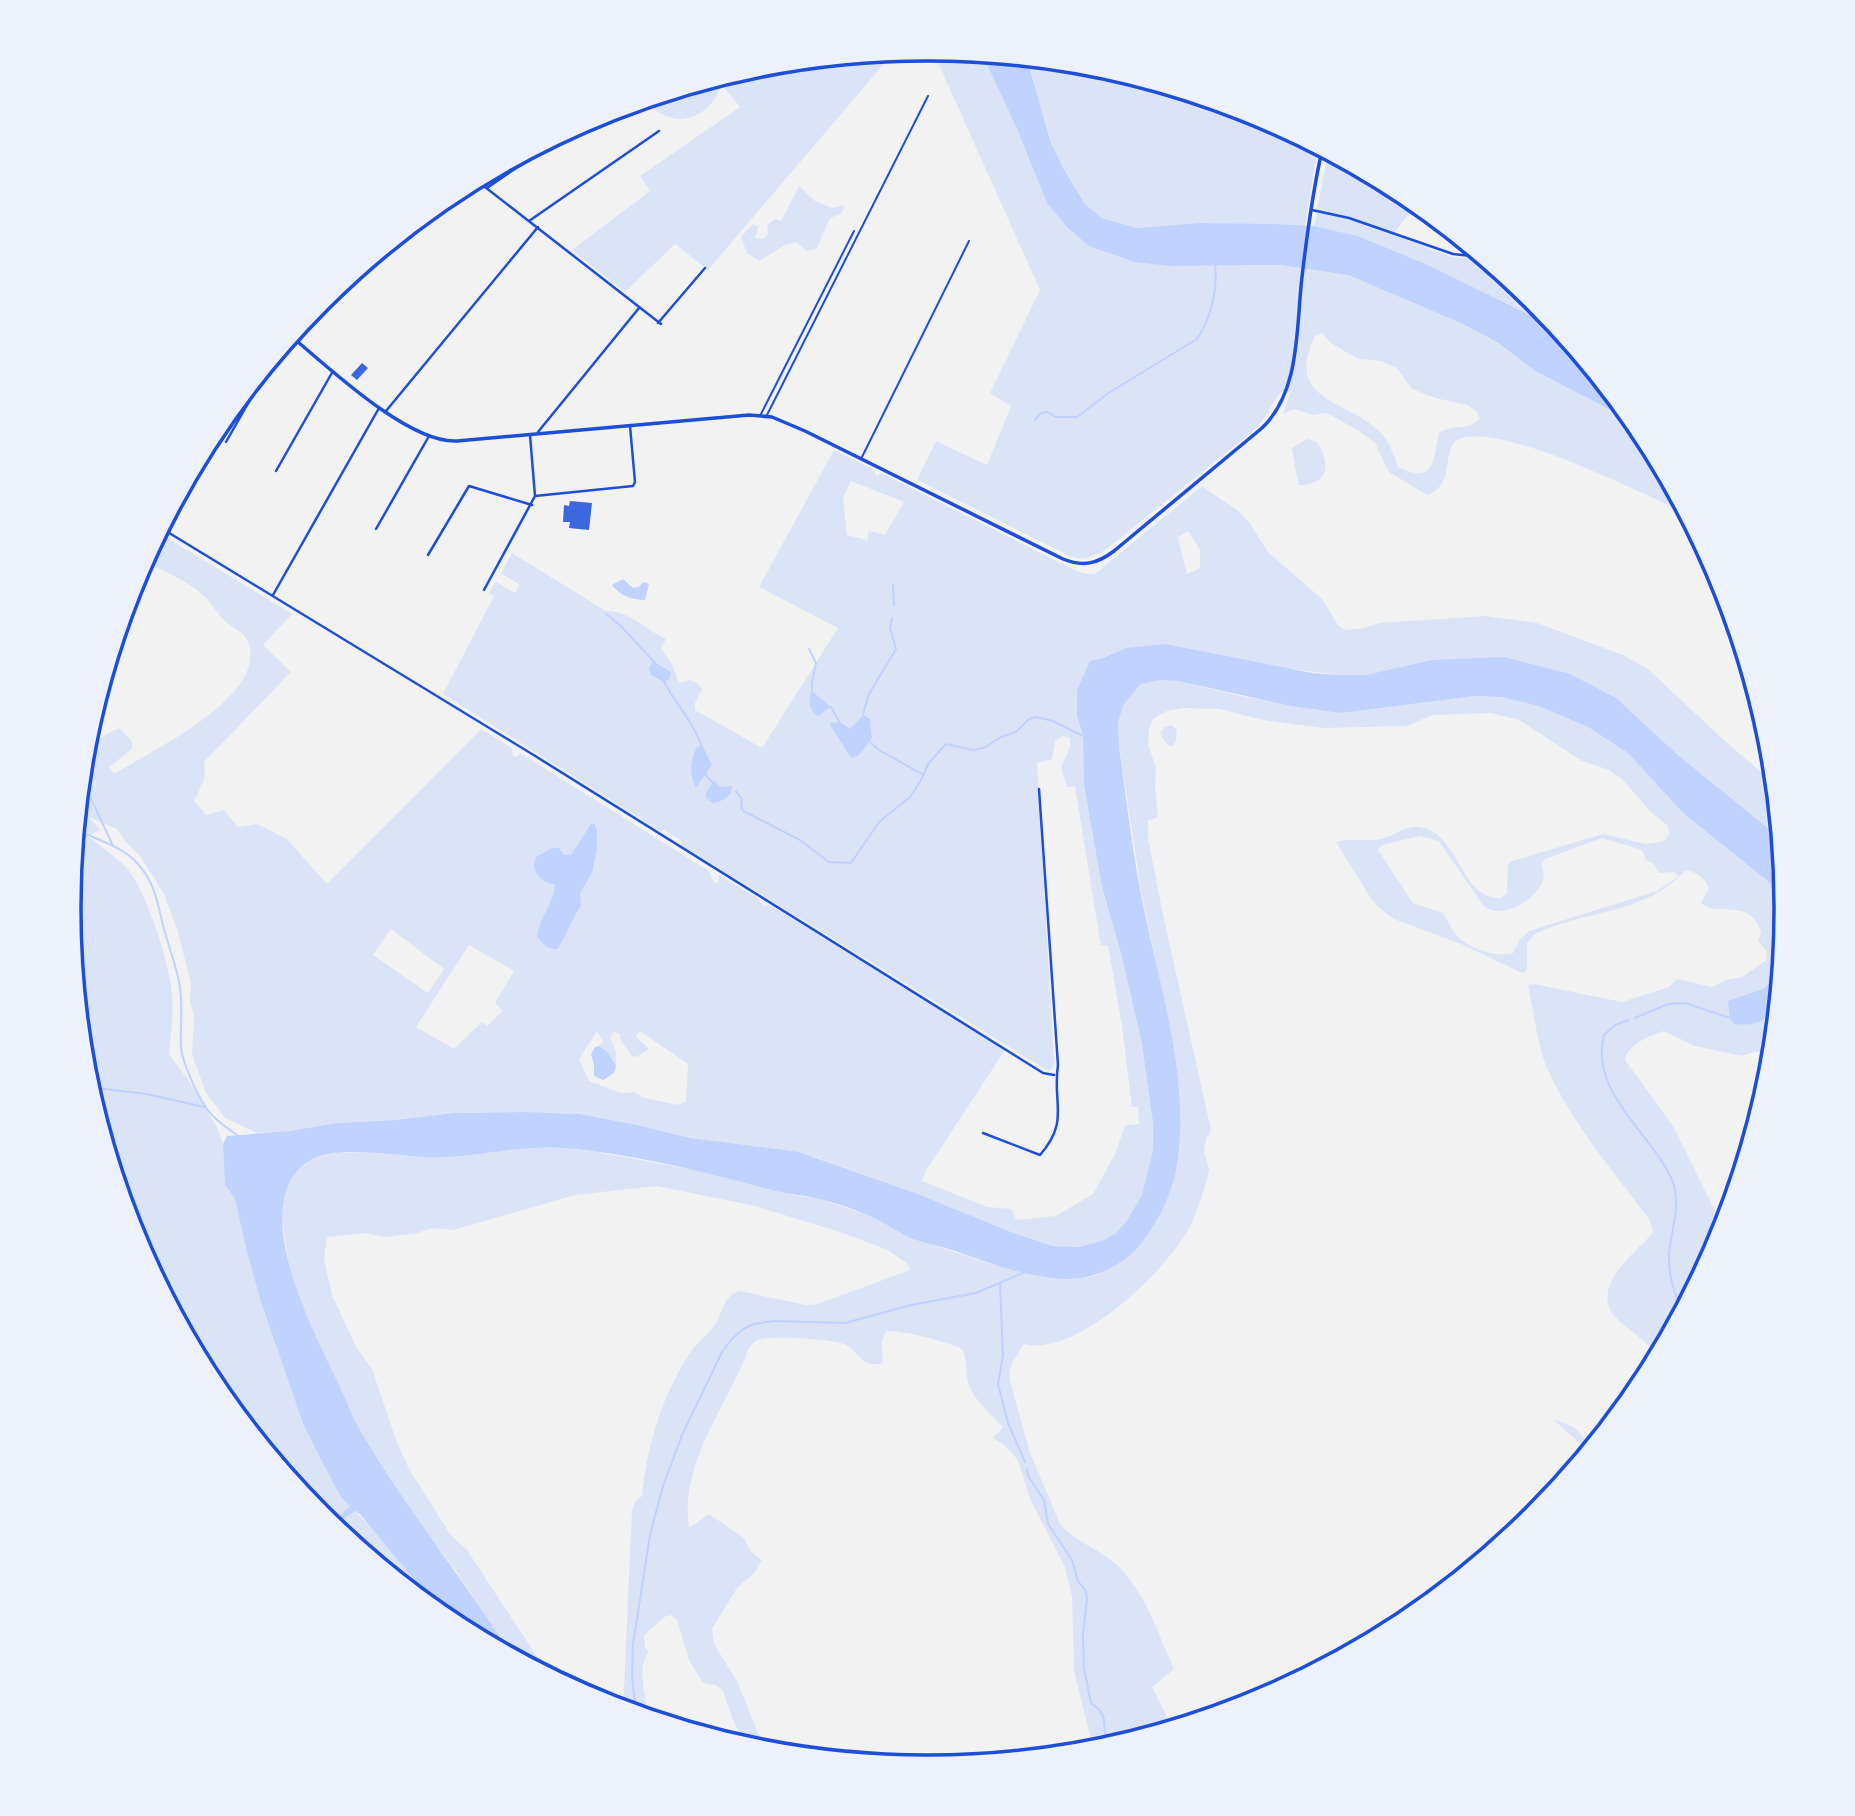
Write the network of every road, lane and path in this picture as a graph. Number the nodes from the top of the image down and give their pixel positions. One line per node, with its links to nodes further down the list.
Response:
1 (928, 96): 20 (lane)
2 (659, 131): 7 (street)
3 (1321, 159): 6 (street)
4 (509, 172): 5 (street)
5 (486, 188): 7 (street)
6 (1312, 210): 11 (street); 26 (street)
7 (529, 221): 8 (street)
8 (538, 227): 13 (street); 18 (street)
9 (854, 231): 19 (lane)
10 (969, 242): 26 (lane)
11 (1467, 255)
12 (705, 268): 13 (street)
13 (639, 308): 23 (street)
14 (298, 342): 15 (street)
15 (332, 371): 17 (street); 27 (street)
16 (247, 406): 25 (street)
17 (379, 408): 18 (street); 34 (street)
18 (385, 411): 24 (street)
19 (761, 415): 20 (street); 21 (street)
20 (767, 416): 26 (street)
21 (630, 426): 23 (street); 28 (street)
22 (530, 435): 23 (street); 24 (street); 28 (street)
23 (536, 435)
24 (429, 436): 30 (street)
25 (226, 442)
26 (862, 458)
27 (276, 471)
28 (535, 496): 29 (street)
29 (532, 505): 32 (street); 33 (street)
30 (376, 530)
31 (168, 532): 34 (street)
32 (428, 555)
33 (484, 590)
34 (273, 596): 36 (street)
35 (1039, 789): 36 (street)
36 (1055, 1075): 37 (street)
37 (983, 1133)

